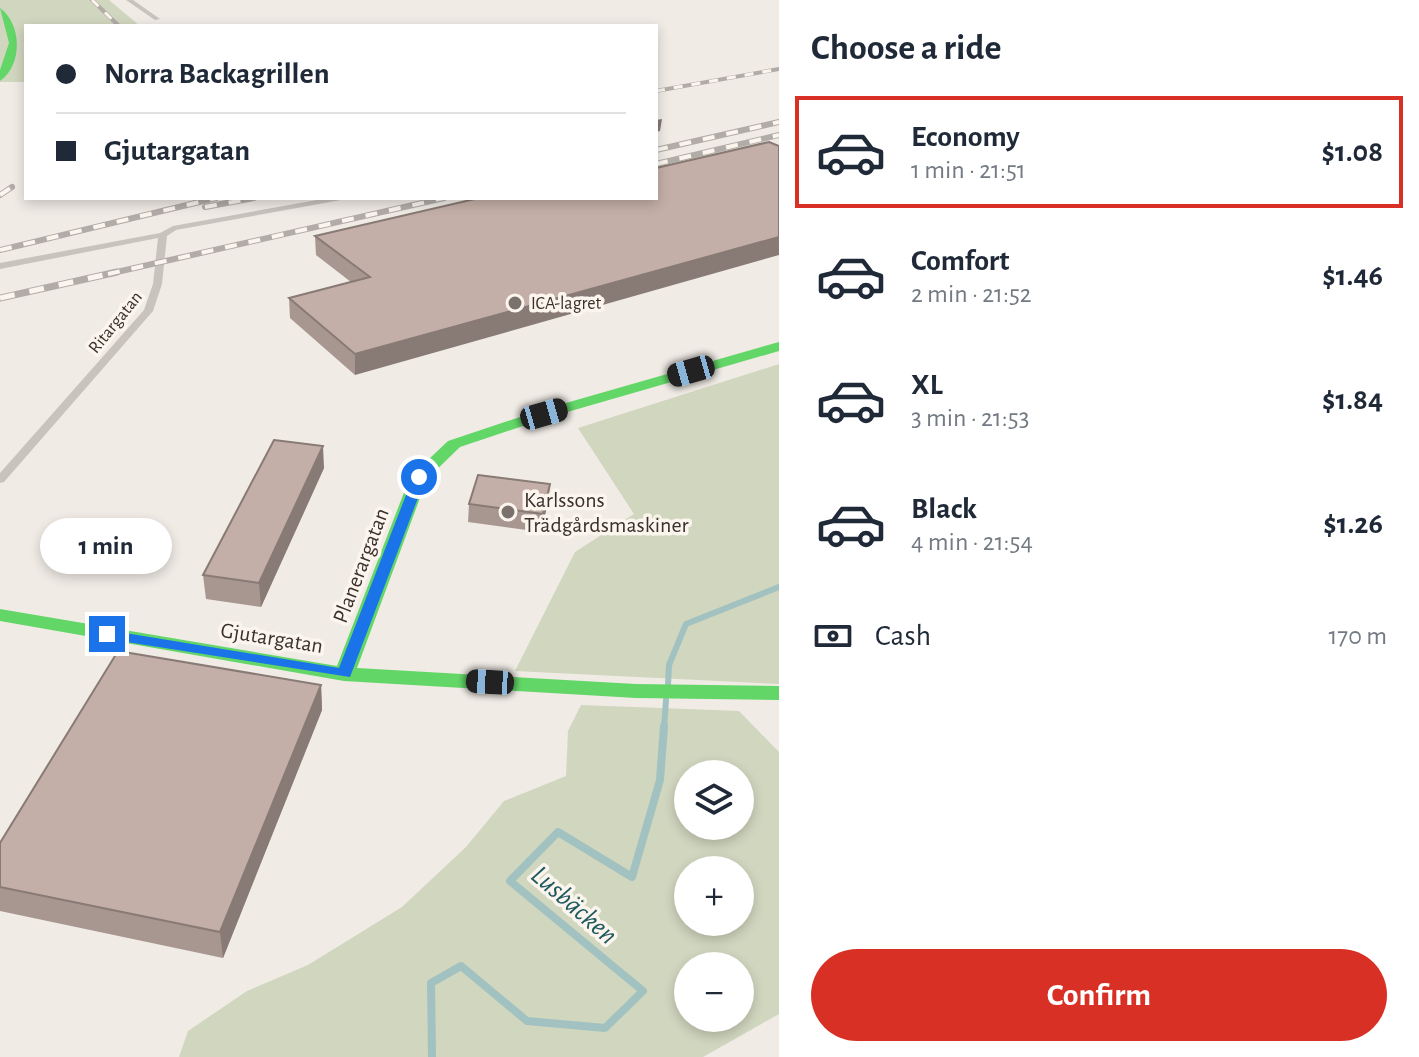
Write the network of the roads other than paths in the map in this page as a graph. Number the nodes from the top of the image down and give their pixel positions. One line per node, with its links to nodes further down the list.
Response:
1 (129, 0): 3 (lane)
2 (0, 10): 4 (street)
3 (157, 19)
4 (0, 78)
5 (330, 200): 6 (lane)
6 (163, 235): 7 (lane); 9 (lane, Ritargatan)
7 (0, 266)
8 (779, 346): 11 (street, Planerargatan)
9 (0, 480)
10 (0, 615): 11 (street, Gjutargatan)
11 (344, 674): 12 (street, Gjutargatan)
12 (779, 693)

